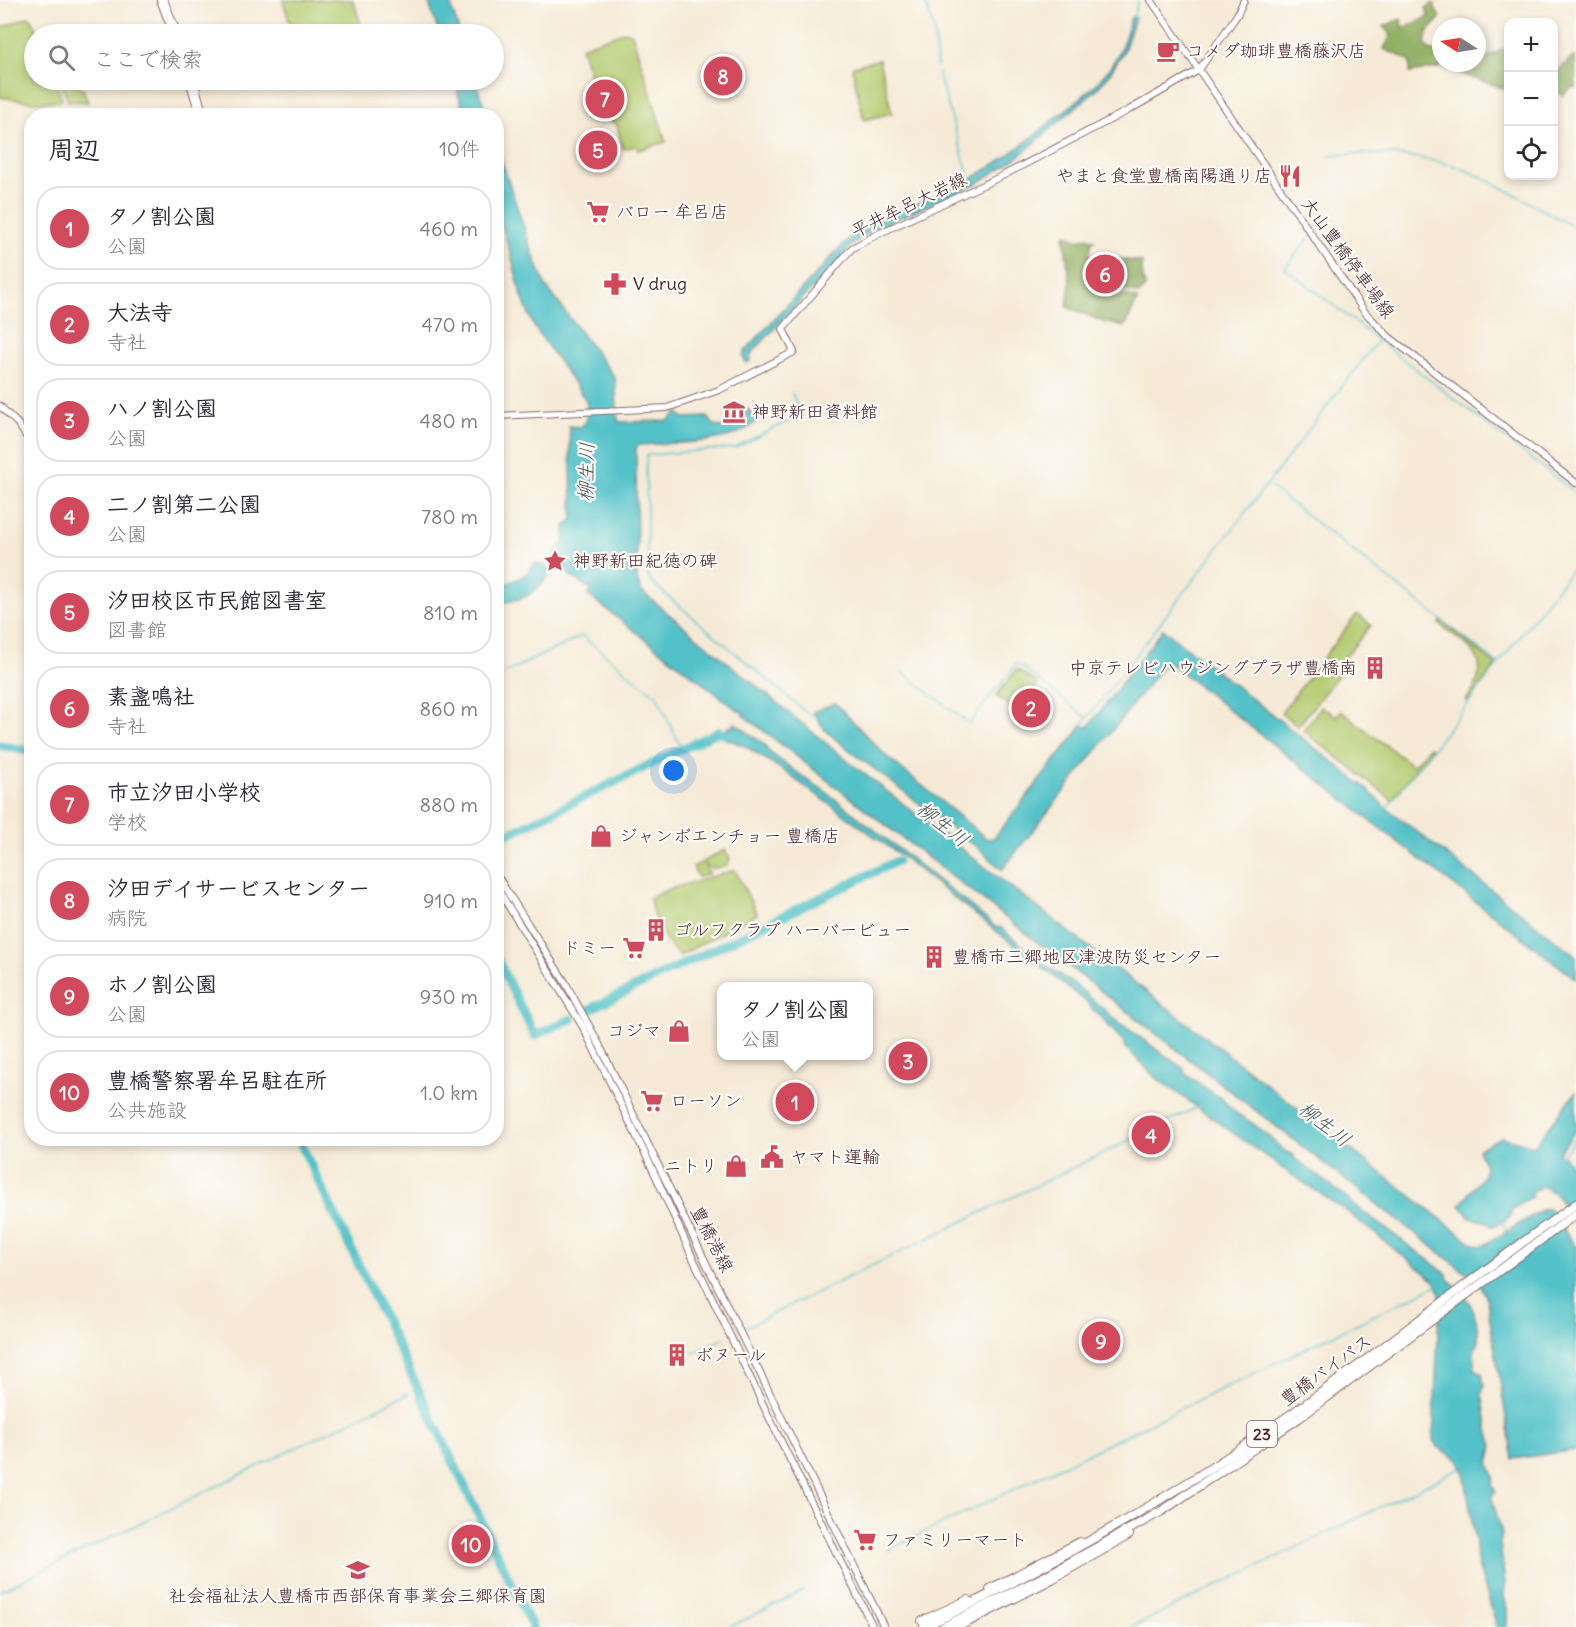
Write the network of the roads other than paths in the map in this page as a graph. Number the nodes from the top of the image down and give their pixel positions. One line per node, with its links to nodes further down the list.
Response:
1 (162, 0): 4 (main road); 5 (main road)
2 (1151, 0): 6 (main road, 大山豊橋停車場線)
3 (1244, 0): 6 (main road, 平井牟呂大岩線)
4 (170, 24)
5 (173, 24)
6 (1199, 70): 12 (main road, 平井牟呂大岩線); 14 (main road, 大山豊橋停車場線)
7 (193, 90): 9 (main road)
8 (196, 90): 10 (main road)
9 (199, 108)
10 (200, 108)
11 (0, 406): 13 (main road)
12 (504, 416)
13 (24, 433)
14 (1576, 483)
15 (504, 887): 23 (main road, 豊橋港線)
16 (504, 899): 22 (main road, 豊橋港線)
17 (1576, 1204): 19 (highway, 豊橋バイパス / 23)
18 (1576, 1214): 20 (highway, 豊橋バイパス / 23)
19 (1140, 1511): 21 (highway, 23); 21 (highway, 豊橋バイパス / 23)
20 (1162, 1511): 24 (highway, 豊橋バイパス / 23); 25 (highway, 23)
21 (923, 1624)
22 (873, 1627)
23 (884, 1627)
24 (943, 1627)
25 (958, 1627)

